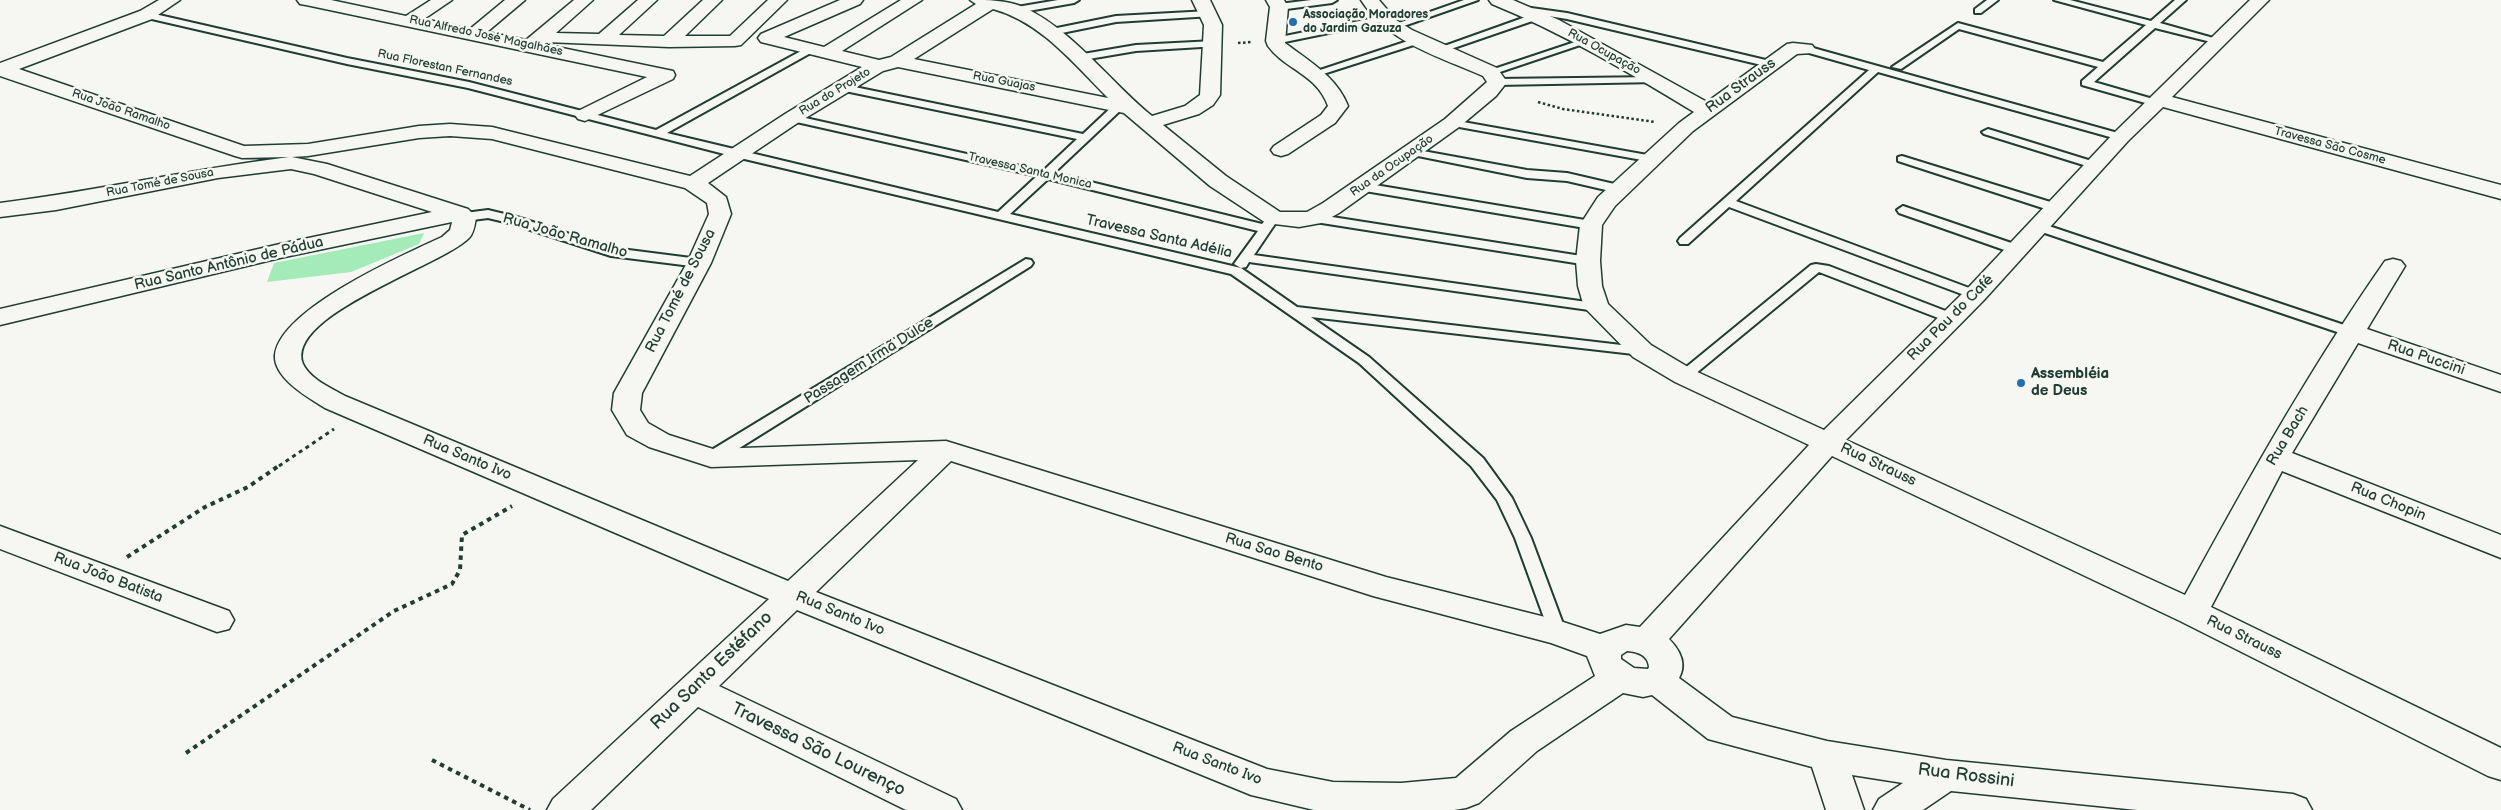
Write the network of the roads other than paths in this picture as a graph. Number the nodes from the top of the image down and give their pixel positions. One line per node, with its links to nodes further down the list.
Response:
1 (171, 0): 26 (street)
2 (306, 0): 27 (street, Rua Alfredo José Magalhães)
3 (443, 0): 27 (street)
4 (516, 0): 31 (street)
5 (584, 0): 37 (street)
6 (648, 0): 32 (street)
7 (713, 0): 38 (street)
8 (778, 0): 38 (street)
9 (854, 0): 42 (street, Rua do Projeto)
10 (913, 0): 42 (street)
11 (1074, 0): 23 (lane)
12 (1332, 0): 21 (lane)
13 (1370, 0): 28 (street)
14 (1473, 0): 28 (lane)
15 (1498, 0): 25 (street, Rua Ocupação)
16 (1993, 0): 24 (lane)
17 (2059, 0): 29 (lane)
18 (2181, 0): 29 (lane)
19 (2260, 0): 36 (street, Rua Pau do Café)
20 (985, 1): 23 (street); 44 (street)
21 (1277, 3): 34 (street)
22 (1205, 7): 30 (lane); 39 (street)
23 (1017, 10): 30 (street)
24 (1978, 11)
25 (1531, 13): 35 (street, Rua Ocupação); 40 (lane); 45 (lane)
26 (146, 15): 50 (street); 57 (lane, Rua Florestan Fernandes)
27 (411, 20): 31 (street, Rua Alfredo José Magalhães)
28 (1390, 22): 33 (street); 34 (lane)
29 (2154, 24): 36 (lane); 46 (lane)
30 (1052, 32): 43 (street)
31 (474, 34): 37 (street, Rua Alfredo José Magalhães)
32 (604, 39): 37 (street); 38 (street)
33 (1420, 40): 40 (street); 51 (lane)
34 (1275, 41): 51 (street)
35 (1587, 41): 52 (street, Rua Ocupação); 53 (lane)
36 (2219, 41): 55 (street, Rua Pau do Café)
37 (535, 42): 57 (street, Rua Alfredo José Magalhães)
38 (669, 42)
39 (1214, 44): 43 (lane); 60 (street)
40 (1441, 49): 53 (street)
41 (1806, 49): 45 (street, Rua Strauss); 49 (lane)
42 (820, 50): 47 (street, Rua do Projeto); 63 (lane)
43 (1077, 58): 56 (street)
44 (898, 61): 47 (street, Rua Guajas); 56 (street, Rua Guajas)
45 (1770, 64): 59 (street, Rua Strauss)
46 (2105, 66): 48 (lane); 55 (lane)
47 (876, 67): 54 (street, Rua do Projeto)
48 (1897, 67)
49 (1877, 68): 64 (lane); 81 (lane)
50 (0, 70): 68 (street, Rua João Ramalho)
51 (1313, 74): 67 (street)
52 (1655, 80): 53 (lane); 59 (street, Rua Ocupação)
53 (1492, 82): 61 (street, Rua da Ocupação)
54 (845, 88): 58 (street, Rua do Projeto); 66 (lane)
55 (2157, 102): 64 (street, Rua Pau do Café); 80 (street, Travessa São Cosme)
56 (1126, 107): 60 (street); 66 (lane)
57 (584, 116): 63 (lane, Rua Florestan Fernandes)
58 (792, 118): 70 (street, Rua do Projeto); 76 (lane, Travessa Santa Monica)
59 (1696, 119): 71 (street, Rua Strauss)
60 (1150, 123): 88 (street)
61 (1452, 123): 69 (street, Rua da Ocupação); 71 (lane)
62 (1988, 132): 73 (lane)
63 (658, 133): 70 (lane, Rua Florestan Fernandes)
64 (2121, 137): 73 (street, Rua Pau do Café)
65 (373, 138): 68 (street, Rua Tomé de Sousa); 74 (street); 77 (street, Rua Tomé de Sousa)
66 (1088, 138): 76 (lane)
67 (1281, 150)
68 (242, 152): 75 (street)
69 (1412, 152): 78 (street, Rua da Ocupação); 79 (lane)
70 (736, 154): 77 (street, Rua do Projeto); 86 (lane, Travessa Santa Adélia)
71 (1653, 158): 79 (street, Rua Strauss)
72 (1902, 159): 82 (lane)
73 (2094, 165): 82 (street, Rua Pau do Café)
74 (319, 169): 75 (street, Rua Tomé de Sousa); 85 (street, Rua João Ramalho)
75 (218, 172): 83 (street, Rua Tomé de Sousa)
76 (1046, 174): 86 (lane); 88 (lane, Travessa Santa Monica)
77 (693, 183): 95 (street, Rua Tomé de Sousa)
78 (1363, 187): 87 (street, Rua da Ocupação); 89 (lane)
79 (1618, 189): 89 (street, Rua Strauss)
80 (2501, 192)
81 (1727, 202): 91 (lane); 99 (lane)
82 (2056, 208): 90 (street, Rua Pau do Café)
83 (0, 210)
84 (1902, 210): 92 (lane)
85 (462, 215): 95 (lane, Rua João Ramalho); 102 (street, Rua Santo Antônio de Pádua); 114 (street, Rua Santo Ivo)
86 (1000, 217): 98 (lane, Travessa Santa Adélia)
87 (1313, 218): 88 (street, Rua da Ocupação); 94 (lane)
88 (1270, 223): 93 (lane)
89 (1591, 225): 94 (street, Rua Strauss)
90 (2040, 226): 92 (street, Rua Pau do Café); 104 (lane)
91 (1684, 241)
92 (2018, 250): 99 (street, Rua Pau do Café)
93 (1245, 258): 98 (lane); 100 (lane)
94 (1588, 261): 100 (street, Rua Strauss)
95 (699, 263): 110 (street, Rua Tomé de Sousa)
96 (1026, 263): 110 (lane, Passagem Irmã Dulce)
97 (2393, 266): 104 (street, Rua Bach)
98 (1236, 271): 101 (lane, Travessa Santa Adélia)
99 (1974, 295): 103 (street, Rua Pau do Café)
100 (1596, 307): 105 (street, Rua Strauss)
101 (1293, 311): 105 (lane); 117 (lane, Travessa Santa Adélia)
102 (0, 317)
103 (1951, 318): 106 (lane); 108 (street, Rua Pau do Café)
104 (2351, 332): 107 (street, Rua Puccini); 111 (street, Rua Bach)
105 (1642, 351): 106 (street, Rua Strauss)
106 (1684, 376): 108 (street, Rua Strauss)
107 (2501, 384)
108 (1828, 442): 115 (street, Rua Strauss); 118 (street, Rua Pau do Café)
109 (946, 450): 110 (street, Rua Tomé de Sousa); 114 (street, Rua Santo Estéfano); 117 (street, Rua Sao Bento)
110 (711, 458)
111 (2275, 458): 113 (street, Rua Chopin); 115 (street, Rua Bach)
112 (0, 537): 116 (street, Rua João Batista)
113 (2501, 547)
114 (791, 594): 119 (street, Rua Santo Ivo); 121 (street, Rua Santo Estéfano)
115 (2192, 612): 123 (street, Rua Strauss)
116 (216, 620)
117 (1557, 632): 119 (street, Rua Sao Bento)
118 (1647, 642): 119 (street); 120 (street)
119 (1612, 663): 120 (street)
120 (1658, 681): 122 (street, Rua Rossini)
121 (693, 689): 125 (street, Rua Santo Estéfano); 126 (street, Travessa São Lourenço)
122 (1827, 756): 124 (street, Rua Rossini); 127 (street)
123 (2501, 765)
124 (1946, 775): 128 (street); 129 (street, Rua Rossini)
125 (566, 810)
126 (943, 810)
127 (1845, 810)
128 (1892, 810)
129 (2293, 810)

